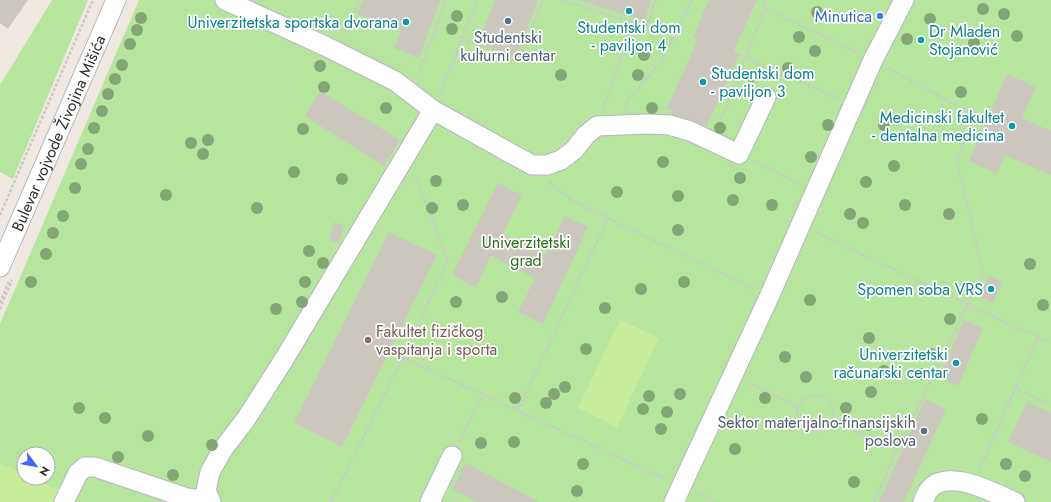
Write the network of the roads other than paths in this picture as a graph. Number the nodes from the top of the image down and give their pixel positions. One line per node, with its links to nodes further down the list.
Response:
1 (116, 0): 6 (street, Bulevar vojvode Živojina Mišića)
2 (225, 0): 5 (street)
3 (904, 0): 8 (street)
4 (766, 97): 5 (street)
5 (433, 110): 10 (street)
6 (0, 267)
7 (452, 456): 11 (street)
8 (678, 495)
9 (64, 502): 10 (street)
10 (210, 502)
11 (430, 502)
12 (923, 502): 13 (street)
13 (1015, 502)

